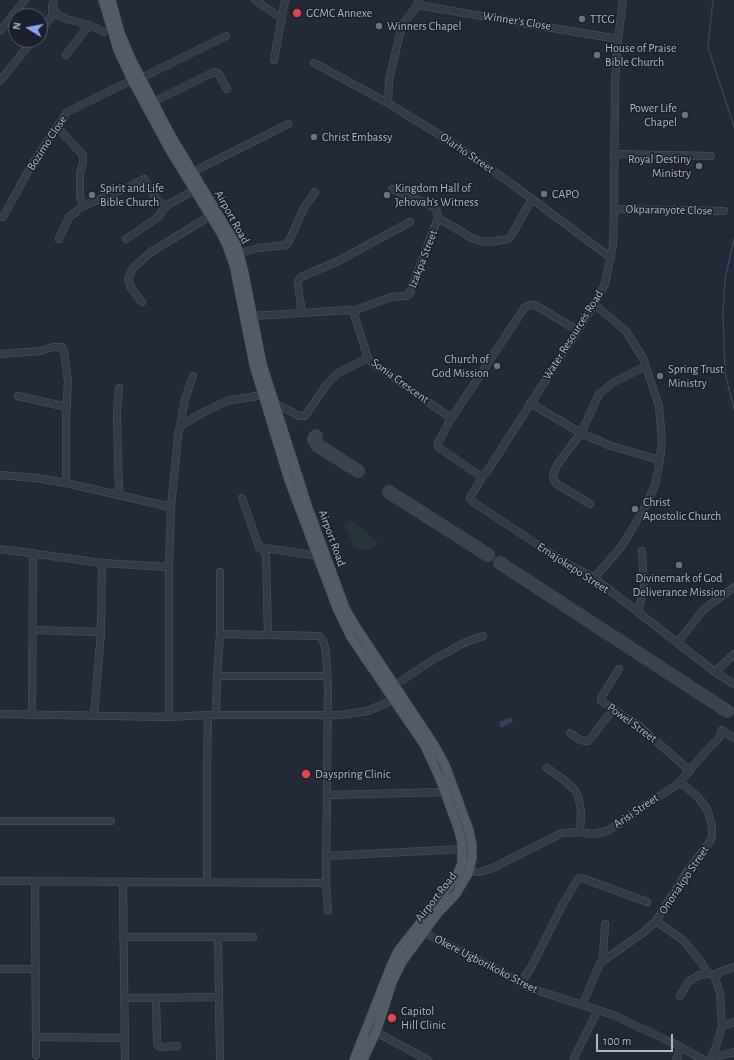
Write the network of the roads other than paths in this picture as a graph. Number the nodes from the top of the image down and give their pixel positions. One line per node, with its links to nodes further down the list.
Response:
1 (25, 0): 12 (street)
2 (103, 0): 20 (main road, Airport Road)
3 (111, 0): 20 (main road, Airport Road)
4 (254, 0): 9 (street)
5 (285, 0): 9 (street)
6 (623, 0): 15 (street, Water Resources Road)
7 (418, 3): 15 (street, Winner's Close); 24 (street, Winner's Close)
8 (53, 4): 10 (street); 11 (street)
9 (281, 18): 18 (street)
10 (48, 21)
11 (89, 26): 13 (street); 17 (street)
12 (0, 31)
13 (104, 32)
14 (226, 36): 20 (street, Bozimo Close)
15 (618, 38): 28 (street, Water Resources Road)
16 (27, 48): 21 (street)
17 (66, 55)
18 (274, 60)
19 (314, 63): 24 (street, Olarho Street)
20 (136, 79): 23 (main road, Airport Road); 25 (main road, Airport Road); 27 (street, Bozimo Close)
21 (0, 81)
22 (227, 89): 23 (street)
23 (153, 102): 25 (main road, Airport Road)
24 (388, 103): 34 (street, Olarho Street)
25 (155, 114): 30 (main road, Airport Road); 32 (main road, Airport Road)
26 (288, 124): 30 (street)
27 (57, 127): 35 (street); 40 (street, Bozimo Close)
28 (614, 154): 29 (street); 37 (street, Water Resources Road)
29 (711, 156)
30 (193, 172): 45 (main road, Airport Road)
31 (392, 189): 41 (street, Izakpa Street)
32 (194, 190): 36 (street); 39 (main road, Airport Road)
33 (315, 192): 45 (street)
34 (532, 199): 41 (street); 46 (street, Olarho Street)
35 (84, 206): 36 (street); 43 (street)
36 (166, 206): 44 (street)
37 (614, 208): 38 (street, Okparanyote Close); 46 (street, Water Resources Road)
38 (724, 211)
39 (210, 216): 47 (street); 58 (main road, Airport Road)
40 (3, 217)
41 (438, 218): 49 (street, Izakpa Street)
42 (410, 222): 50 (street)
43 (59, 239)
44 (126, 239)
45 (239, 253): 51 (main road, Airport Road)
46 (611, 258): 48 (street, Water Resources Road)
47 (142, 302)
48 (594, 304): 52 (street, Water Resources Road); 55 (street)
49 (353, 311): 50 (street, Izakpa Street); 54 (street, Sonia Crescent)
50 (302, 313): 51 (street, Izakpa Street)
51 (253, 316): 60 (main road, Airport Road)
52 (577, 330): 61 (street, Water Resources Road); 63 (street)
53 (0, 354): 62 (street)
54 (368, 358): 60 (street); 63 (street, Sonia Crescent)
55 (646, 366): 65 (street); 66 (street)
56 (193, 376): 64 (street)
57 (119, 388): 70 (street)
58 (263, 395): 64 (street); 73 (main road, Airport Road)
59 (18, 396): 62 (street)
60 (274, 403): 73 (main road, Airport Road)
61 (530, 403): 65 (street); 68 (street, Water Resources Road)
62 (67, 407): 69 (street)
63 (449, 422): 68 (street)
64 (180, 426): 74 (street)
65 (582, 433): 66 (street); 72 (street)
66 (660, 460): 83 (street)
67 (0, 475): 69 (street)
68 (483, 476): 83 (street, Emajokepo Street)
69 (66, 483): 70 (street)
70 (119, 495): 74 (street)
71 (242, 498): 75 (street)
72 (590, 504)
73 (303, 506): 79 (main road, Airport Road); 98 (main road, Airport Road)
74 (171, 507): 81 (street)
75 (259, 547): 79 (street); 89 (street)
76 (0, 550): 78 (street)
77 (642, 551): 85 (street)
78 (33, 553): 80 (street); 86 (street)
79 (318, 556): 99 (main road, Airport Road)
80 (102, 563): 81 (street); 87 (street)
81 (169, 567): 106 (street)
82 (220, 572): 88 (street)
83 (594, 578): 85 (street, Emajokepo Street)
84 (734, 587): 91 (street)
85 (638, 612): 91 (street, Emajokepo Street)
86 (33, 630): 87 (street); 102 (street)
87 (101, 632): 105 (street)
88 (220, 634): 89 (street); 95 (street)
89 (268, 635): 96 (street)
90 (483, 636): 98 (street)
91 (678, 642): 94 (street, Emajokepo Street)
92 (734, 654): 94 (street)
93 (619, 669): 100 (street, Powel Street)
94 (715, 672): 97 (street, Emajokepo Street)
95 (217, 676): 96 (street); 103 (street)
96 (327, 676): 104 (street)
97 (734, 684)
98 (394, 685): 99 (main road, Airport Road)
99 (397, 698): 104 (street); 112 (main road, Airport Road); 119 (main road, Airport Road)
100 (614, 709): 107 (street); 110 (street, Powel Street)
101 (0, 714): 102 (street)
102 (32, 715): 105 (street)
103 (212, 715): 104 (street); 106 (street); 123 (street)
104 (328, 715): 113 (street)
105 (94, 716): 106 (street)
106 (169, 717)
107 (570, 733)
108 (734, 738): 110 (street, Arisi Street)
109 (547, 768): 116 (street)
110 (690, 771): 111 (street, Arisi Street)
111 (680, 782): 116 (street, Arisi Street); 127 (street, Onoriakpo Street)
112 (445, 792): 113 (street); 117 (main road, Airport Road)
113 (327, 794): 118 (street)
114 (0, 821): 115 (street)
115 (111, 821)
116 (580, 832): 119 (street, Arisi Street)
117 (463, 849): 118 (street); 160 (main road, Airport Road)
118 (326, 856): 124 (street)
119 (469, 872): 129 (main road, Airport Road)
120 (0, 881): 121 (street)
121 (35, 882): 122 (street); 136 (street)
122 (122, 883): 123 (street); 130 (street)
123 (208, 883): 124 (street)
124 (326, 883): 126 (street)
125 (647, 902): 139 (street)
126 (328, 911)
127 (656, 921): 133 (street, Onoriakpo Street); 137 (street)
128 (605, 924): 133 (street)
129 (423, 932): 139 (street, Okere Ugborikoko Street); 148 (main road, Airport Road)
130 (123, 937): 131 (street); 142 (street)
131 (218, 937): 132 (street); 141 (street)
132 (253, 937)
133 (600, 963): 144 (street)
134 (734, 967): 138 (street)
135 (0, 969): 136 (street)
136 (36, 969): 149 (street)
137 (708, 974): 138 (street); 140 (street)
138 (716, 974): 147 (street)
139 (521, 983): 144 (street, Okere Ugborikoko Street)
140 (680, 996)
141 (219, 997): 143 (street); 159 (street)
142 (124, 998): 143 (street); 150 (street)
143 (162, 998): 151 (street)
144 (582, 1005): 145 (street, Okere Ugborikoko Street)
145 (598, 1010): 152 (street, Okere Ugborikoko Street); 156 (street)
146 (734, 1022): 147 (street)
147 (722, 1026): 157 (street)
148 (376, 1032): 155 (street); 161 (main road, Airport Road)
149 (36, 1037): 150 (street); 154 (street)
150 (125, 1038): 158 (street)
151 (177, 1046)
152 (681, 1048): 163 (street); 164 (street, Okere Ugborikoko Street)
153 (734, 1052): 157 (street)
154 (36, 1055)
155 (416, 1057): 162 (street)
156 (574, 1058)
157 (711, 1059)
158 (125, 1060)
159 (220, 1060)
160 (354, 1060)
161 (363, 1060)
162 (428, 1060)
163 (676, 1060)
164 (704, 1060)

